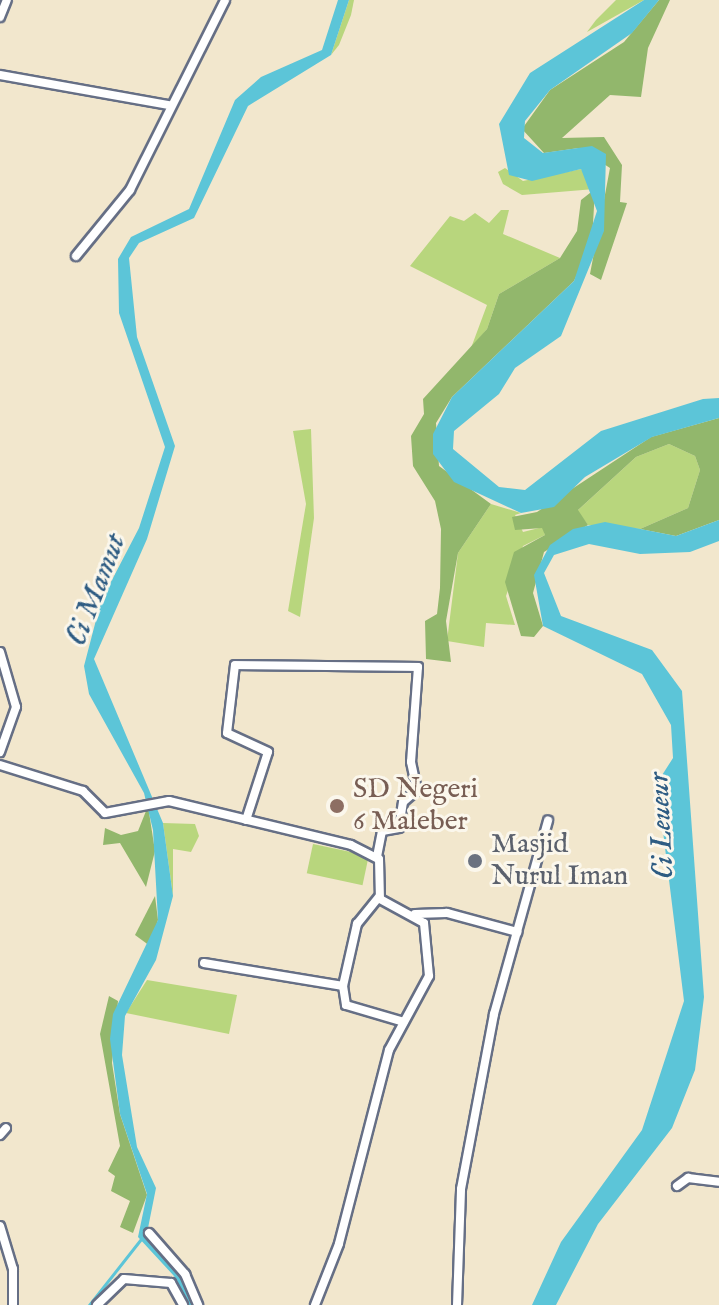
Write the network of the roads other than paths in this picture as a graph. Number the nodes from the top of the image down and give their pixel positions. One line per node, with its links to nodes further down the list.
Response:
1 (7, 0): 3 (street)
2 (225, 0): 5 (street)
3 (0, 17)
4 (0, 75): 5 (street)
5 (169, 105): 6 (street)
6 (76, 256)
7 (0, 652): 8 (street)
8 (0, 752)
9 (0, 765): 10 (street)
10 (246, 820): 12 (street); 12 (street)
11 (548, 820): 15 (street)
12 (377, 856): 13 (street)
13 (379, 897): 14 (street); 17 (street)
14 (415, 914): 15 (street); 18 (street)
15 (517, 932): 28 (street)
16 (204, 963): 17 (street)
17 (343, 986): 18 (street)
18 (404, 1022): 27 (street)
19 (719, 1182): 20 (street)
20 (677, 1186)
21 (0, 1226): 23 (street)
22 (149, 1233): 26 (street)
23 (13, 1305)
24 (97, 1305): 25 (street)
25 (183, 1305)
26 (198, 1305)
27 (315, 1305)
28 (457, 1305)

